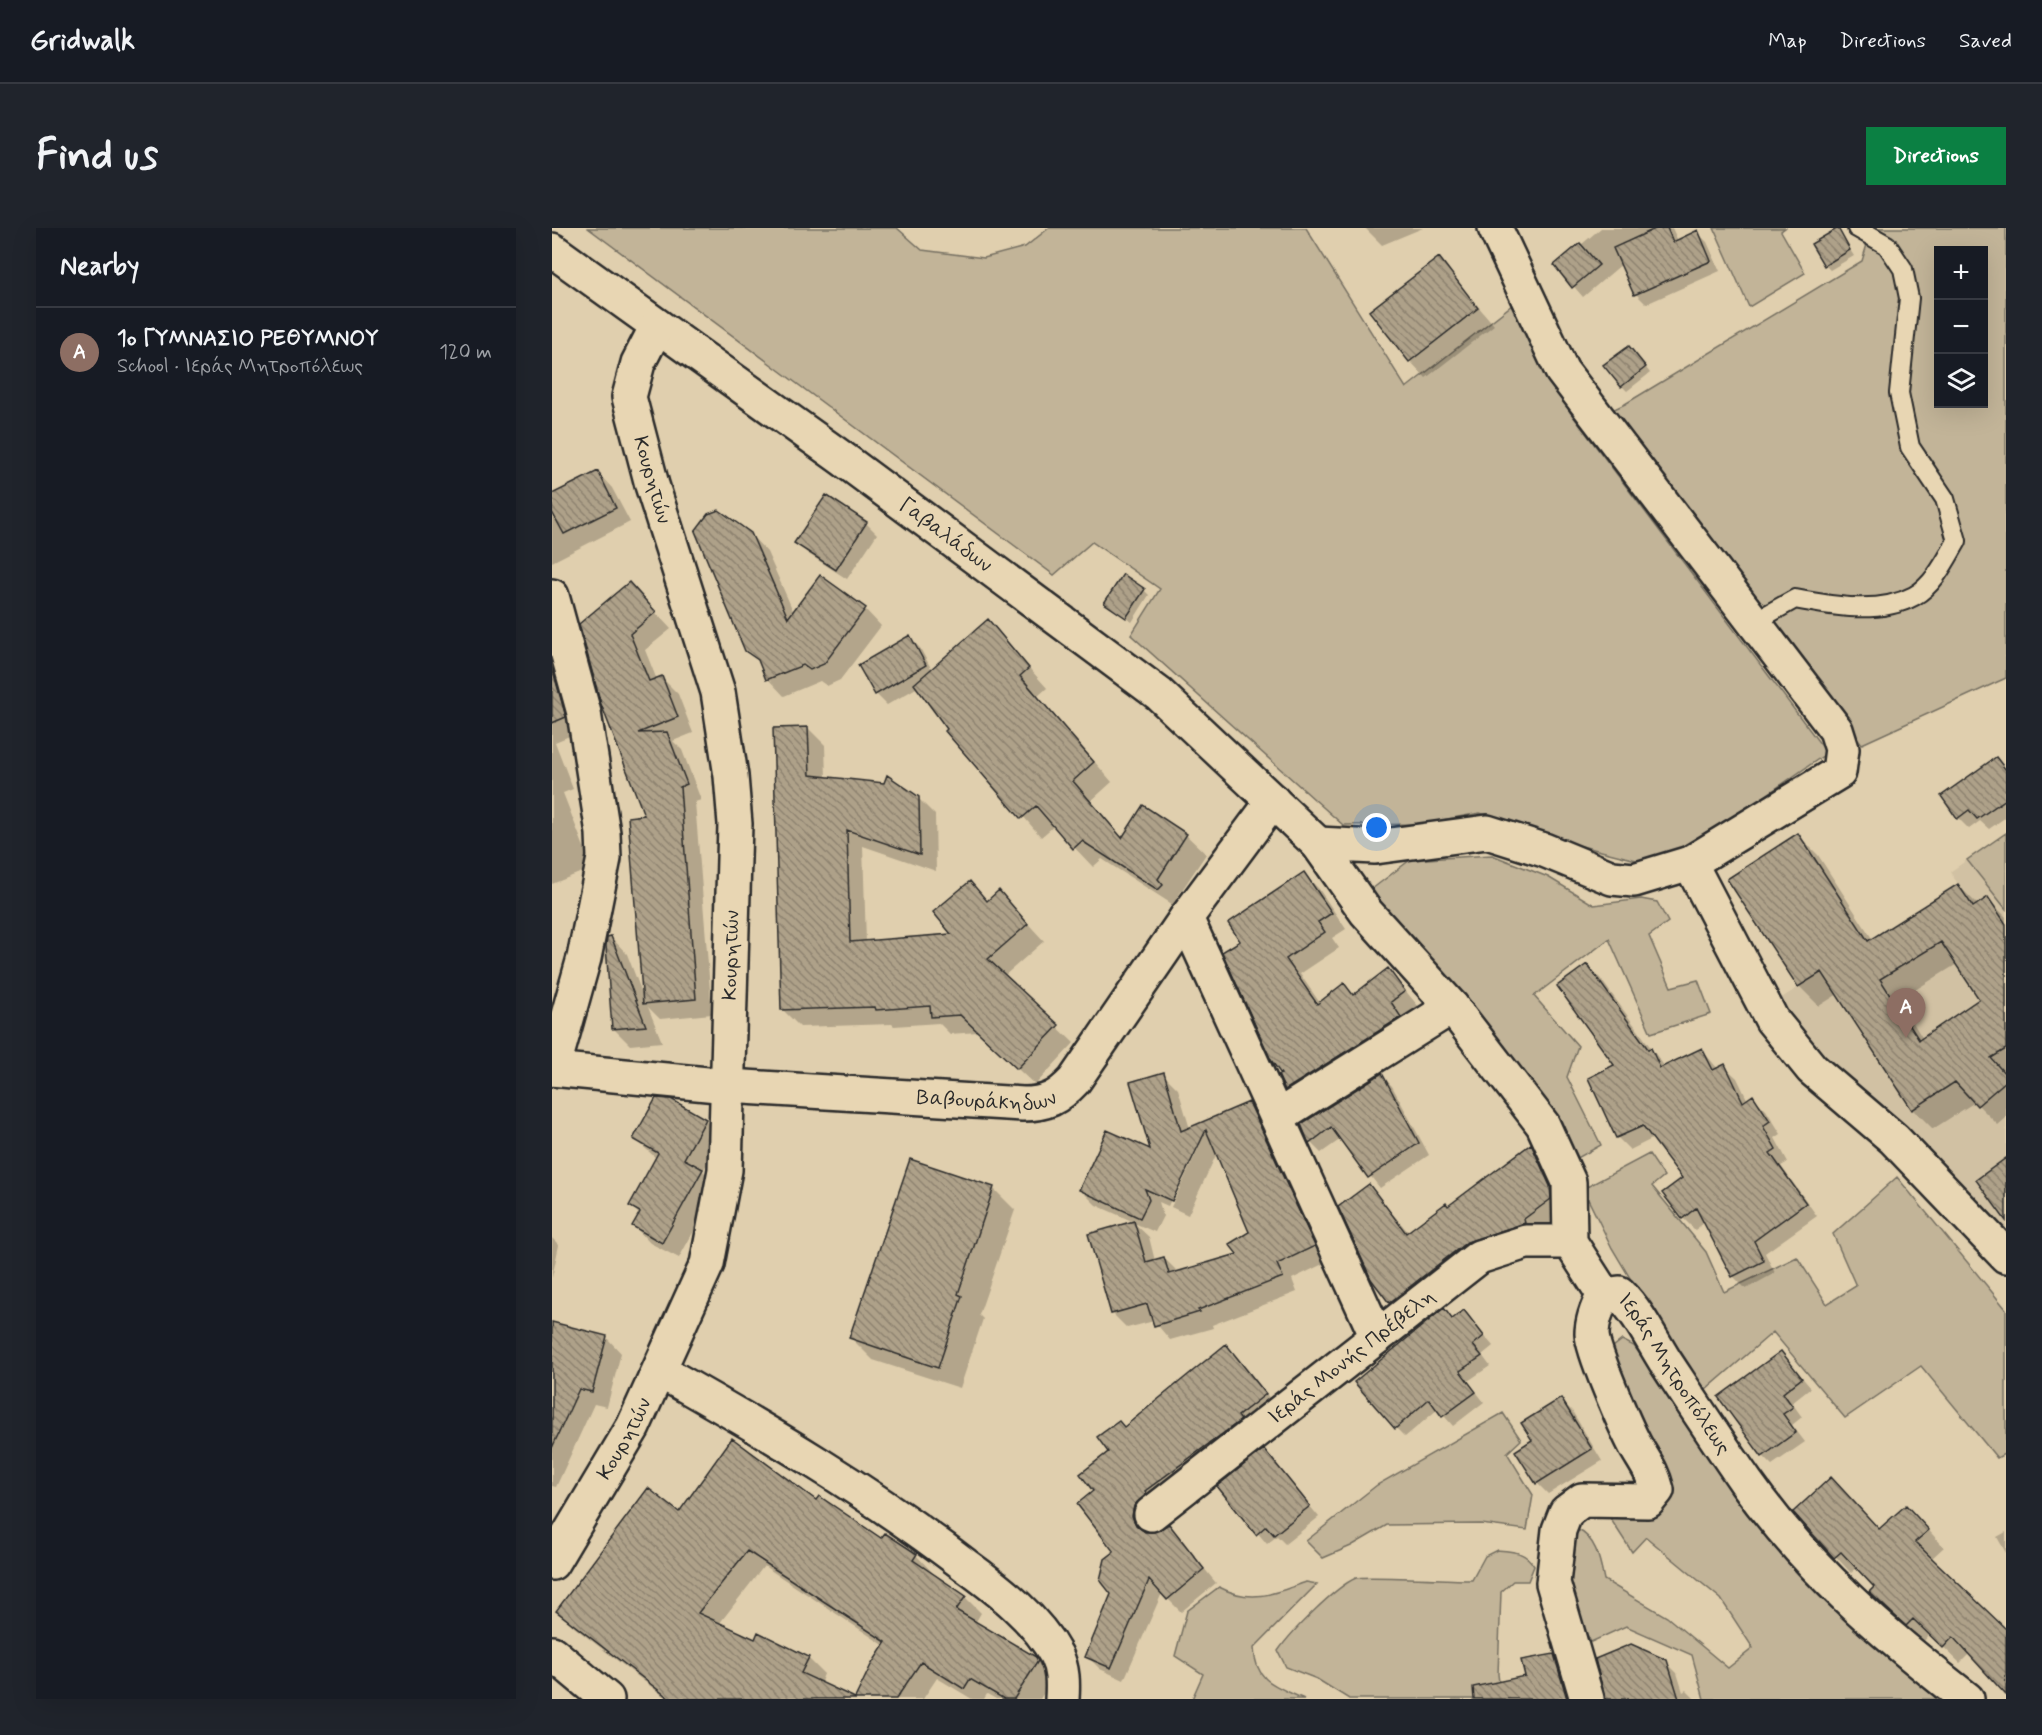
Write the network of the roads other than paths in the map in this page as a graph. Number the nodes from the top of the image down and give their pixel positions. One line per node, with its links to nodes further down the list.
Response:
1 (1495, 228): 6 (street)
2 (1857, 228): 6 (lane)
3 (552, 250): 4 (street, Γαβαλάδων)
4 (657, 326): 7 (street, Γαβαλάδων); 13 (street, Κουρητών)
5 (552, 596): 12 (street)
6 (1754, 622): 9 (street)
7 (1273, 801): 8 (street, Γαβαλάδων); 10 (street, Βαβουράκηδων)
8 (1317, 844): 9 (street); 11 (street, Γαβαλάδων)
9 (1690, 863): 16 (street)
10 (1186, 918): 13 (street, Βαβουράκηδων); 14 (street)
11 (1452, 1008): 14 (street); 15 (street, Γαβαλάδων)
12 (553, 1069): 13 (street, Βαβουράκηδων)
13 (728, 1086): 19 (street, Κουρητών)
14 (1277, 1117): 18 (street)
15 (1570, 1242): 17 (street); 18 (street, Ιεράς Μονής Πρέβελη)
16 (2006, 1256)
17 (1604, 1295): 25 (street, Ιεράς Μητροπόλεως); 26 (street, Ιεράς Μητροπόλεως)
18 (1377, 1337): 20 (street, Ιεράς Μονής Πρέβελη)
19 (660, 1371): 21 (street, Κουρητών); 24 (street)
20 (1151, 1514)
21 (552, 1563)
22 (552, 1653): 23 (street)
23 (607, 1699)
24 (1062, 1699)
25 (1587, 1699)
26 (1967, 1699)

